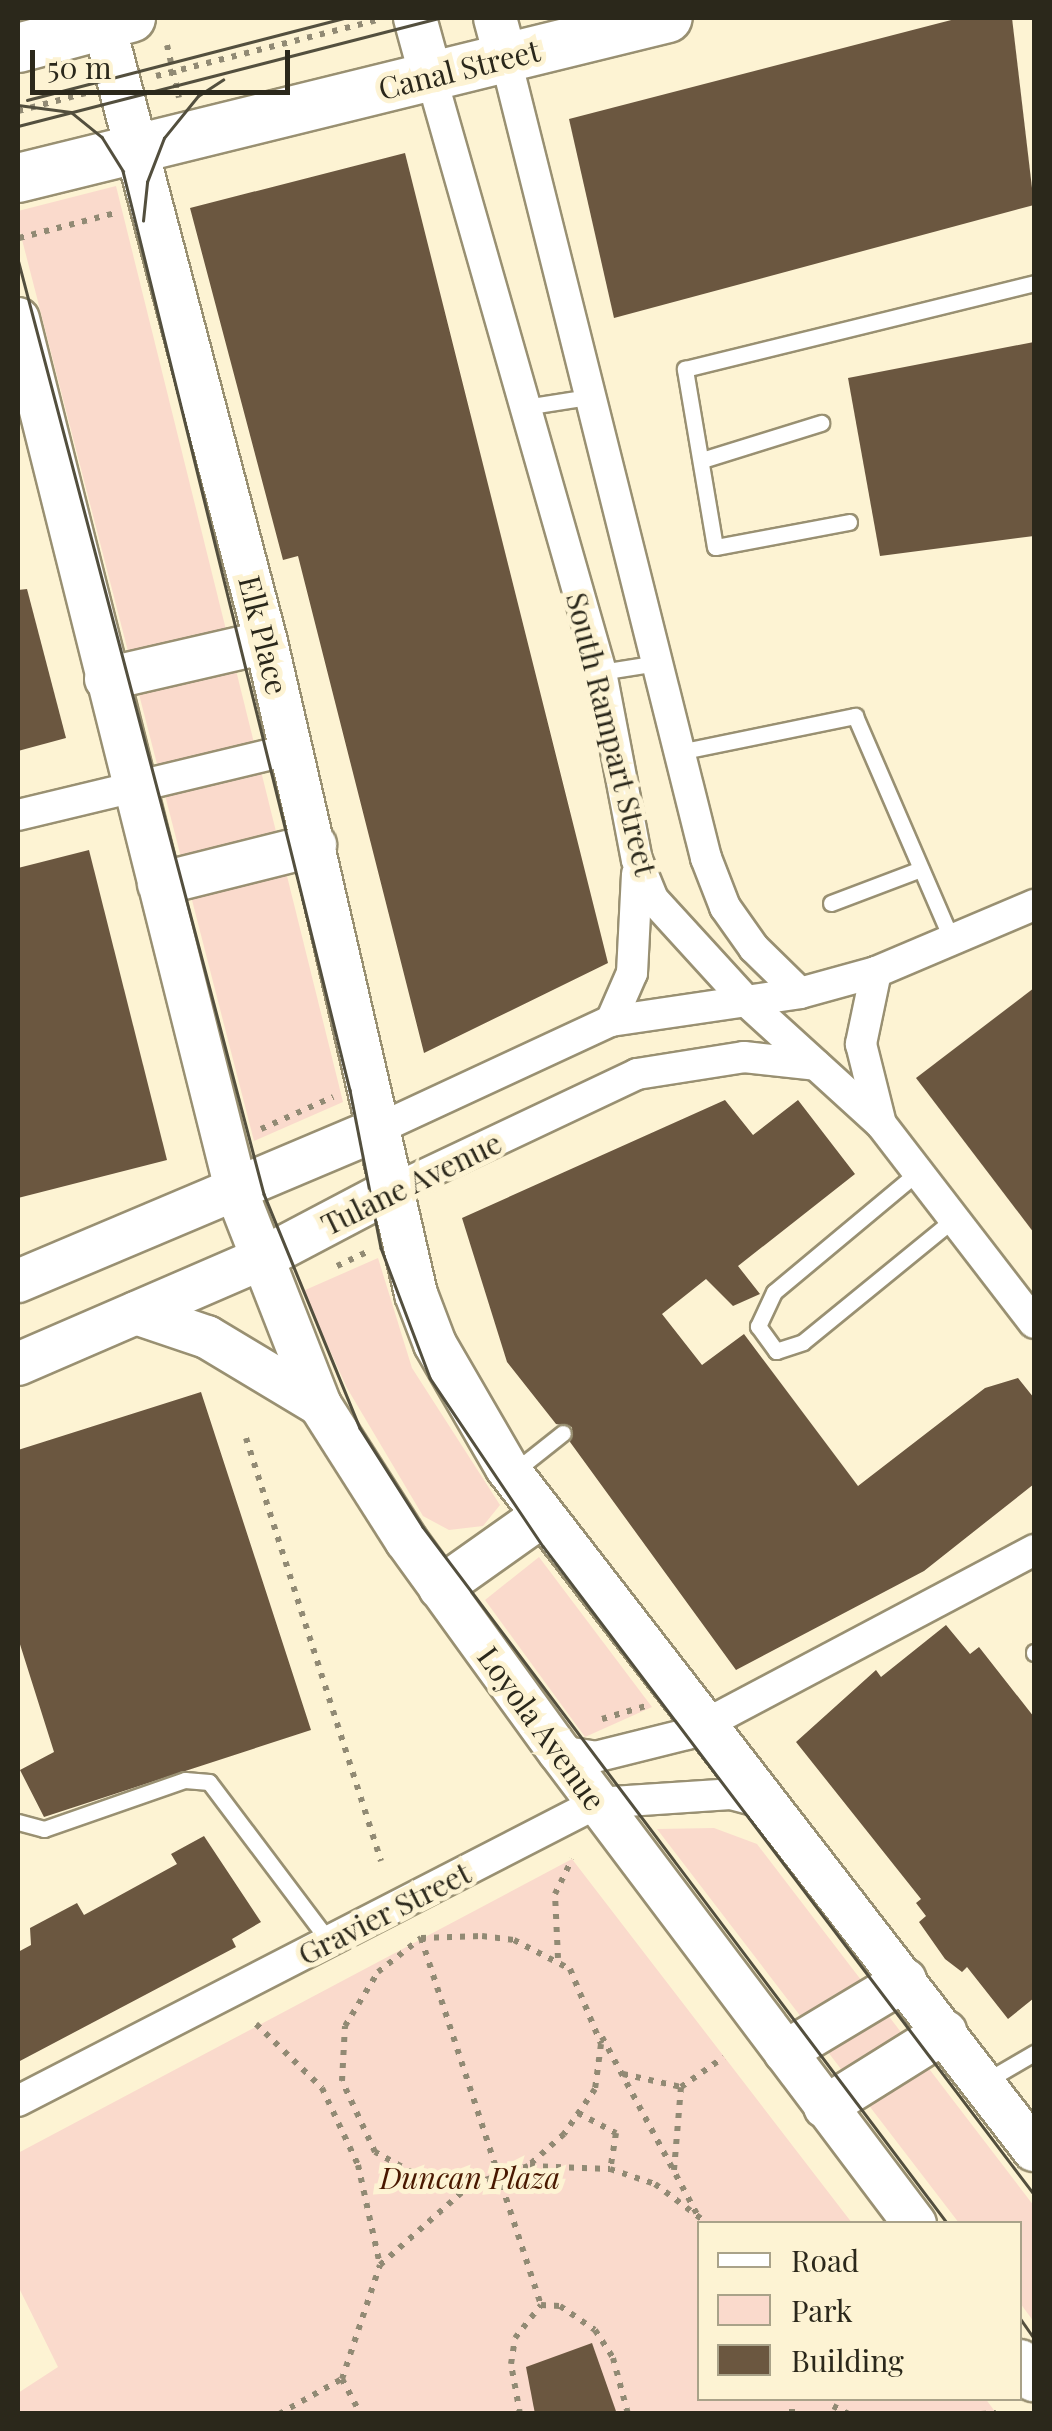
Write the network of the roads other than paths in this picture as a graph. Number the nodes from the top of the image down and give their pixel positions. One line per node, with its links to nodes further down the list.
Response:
1 (415, 18): 6 (main road, South Rampart Street)
2 (668, 18): 4 (main road, Canal Street)
3 (126, 26): 5 (main road); 7 (main road, Elk Place)
4 (500, 37): 6 (main road, Canal Street); 11 (street, South Rampart Street)
5 (18, 48)
6 (431, 76): 7 (main road, Canal Street); 12 (street, South Rampart Street)
7 (138, 144): 8 (main road, Canal Street); 16 (main road, Elk Place)
8 (18, 178)
9 (1034, 283): 14 (lane)
10 (18, 319): 19 (main road)
11 (588, 397): 12 (lane); 17 (street, South Rampart Street)
12 (524, 407): 18 (street, South Rampart Street)
13 (821, 423): 14 (lane)
14 (702, 460): 15 (lane)
15 (849, 522)
16 (266, 642): 19 (main road); 20 (main road, Elk Place)
17 (656, 663): 18 (lane); 21 (street, South Rampart Street)
18 (601, 672): 25 (street, South Rampart Street)
19 (106, 679): 22 (main road)
20 (292, 749): 22 (street); 24 (main road, Elk Place)
21 (679, 752): 26 (lane); 32 (street, South Rampart Street)
22 (133, 787): 23 (street); 27 (main road)
23 (18, 816)
24 (314, 845): 27 (main road); 37 (main road, Elk Place)
25 (637, 860): 33 (street, South Rampart Street); 34 (street)
26 (921, 869): 28 (lane); 30 (lane)
27 (159, 884): 40 (main road)
28 (830, 903)
29 (1034, 905): 30 (street, Tulane Avenue)
30 (952, 940): 31 (street, Tulane Avenue)
31 (876, 972): 32 (street, Tulane Avenue); 36 (street)
32 (800, 993): 33 (street, Tulane Avenue)
33 (747, 1002): 34 (street, Tulane Avenue); 35 (street, South Rampart Street)
34 (611, 1022): 37 (street, Tulane Avenue)
35 (816, 1065): 36 (street, South Rampart Street); 39 (street, Tulane Avenue)
36 (881, 1124): 38 (street, South Rampart Street)
37 (380, 1128): 39 (main road); 40 (main road, Tulane Avenue)
38 (918, 1172): 41 (street, South Rampart Street); 41 (lane)
39 (394, 1189): 42 (main road, Tulane Avenue); 49 (main road)
40 (237, 1194): 42 (main road, Loyola Avenue); 43 (main road, Tulane Avenue)
41 (954, 1219): 45 (street, South Rampart Street)
42 (261, 1258): 44 (main road, Tulane Avenue); 47 (main road, Loyola Avenue)
43 (18, 1281)
44 (136, 1313): 46 (main road, Tulane Avenue); 47 (main road)
45 (1034, 1323)
46 (18, 1364)
47 (320, 1404): 52 (main road, Loyola Avenue)
48 (562, 1433): 49 (lane)
49 (512, 1474): 50 (main road)
50 (543, 1515): 52 (main road); 53 (main road)
51 (1034, 1550): 53 (street)
52 (440, 1588): 54 (main road, Loyola Avenue)
53 (706, 1724): 54 (street); 56 (main road)
54 (558, 1751): 55 (main road, Loyola Avenue)
55 (596, 1803): 56 (street, Gravier Street); 58 (street, Gravier Street); 61 (main road, Loyola Avenue)
56 (768, 1804): 59 (main road)
57 (18, 1822): 58 (lane)
58 (328, 1941): 64 (street, Gravier Street)
59 (904, 1980): 60 (main road); 61 (main road)
60 (945, 2032): 63 (main road); 65 (main road)
61 (785, 2052): 65 (main road, Loyola Avenue)
62 (1034, 2053): 63 (lane)
63 (983, 2083): 66 (main road)
64 (18, 2102)
65 (826, 2107): 67 (main road, Loyola Avenue)
66 (1034, 2150)
67 (913, 2221)

